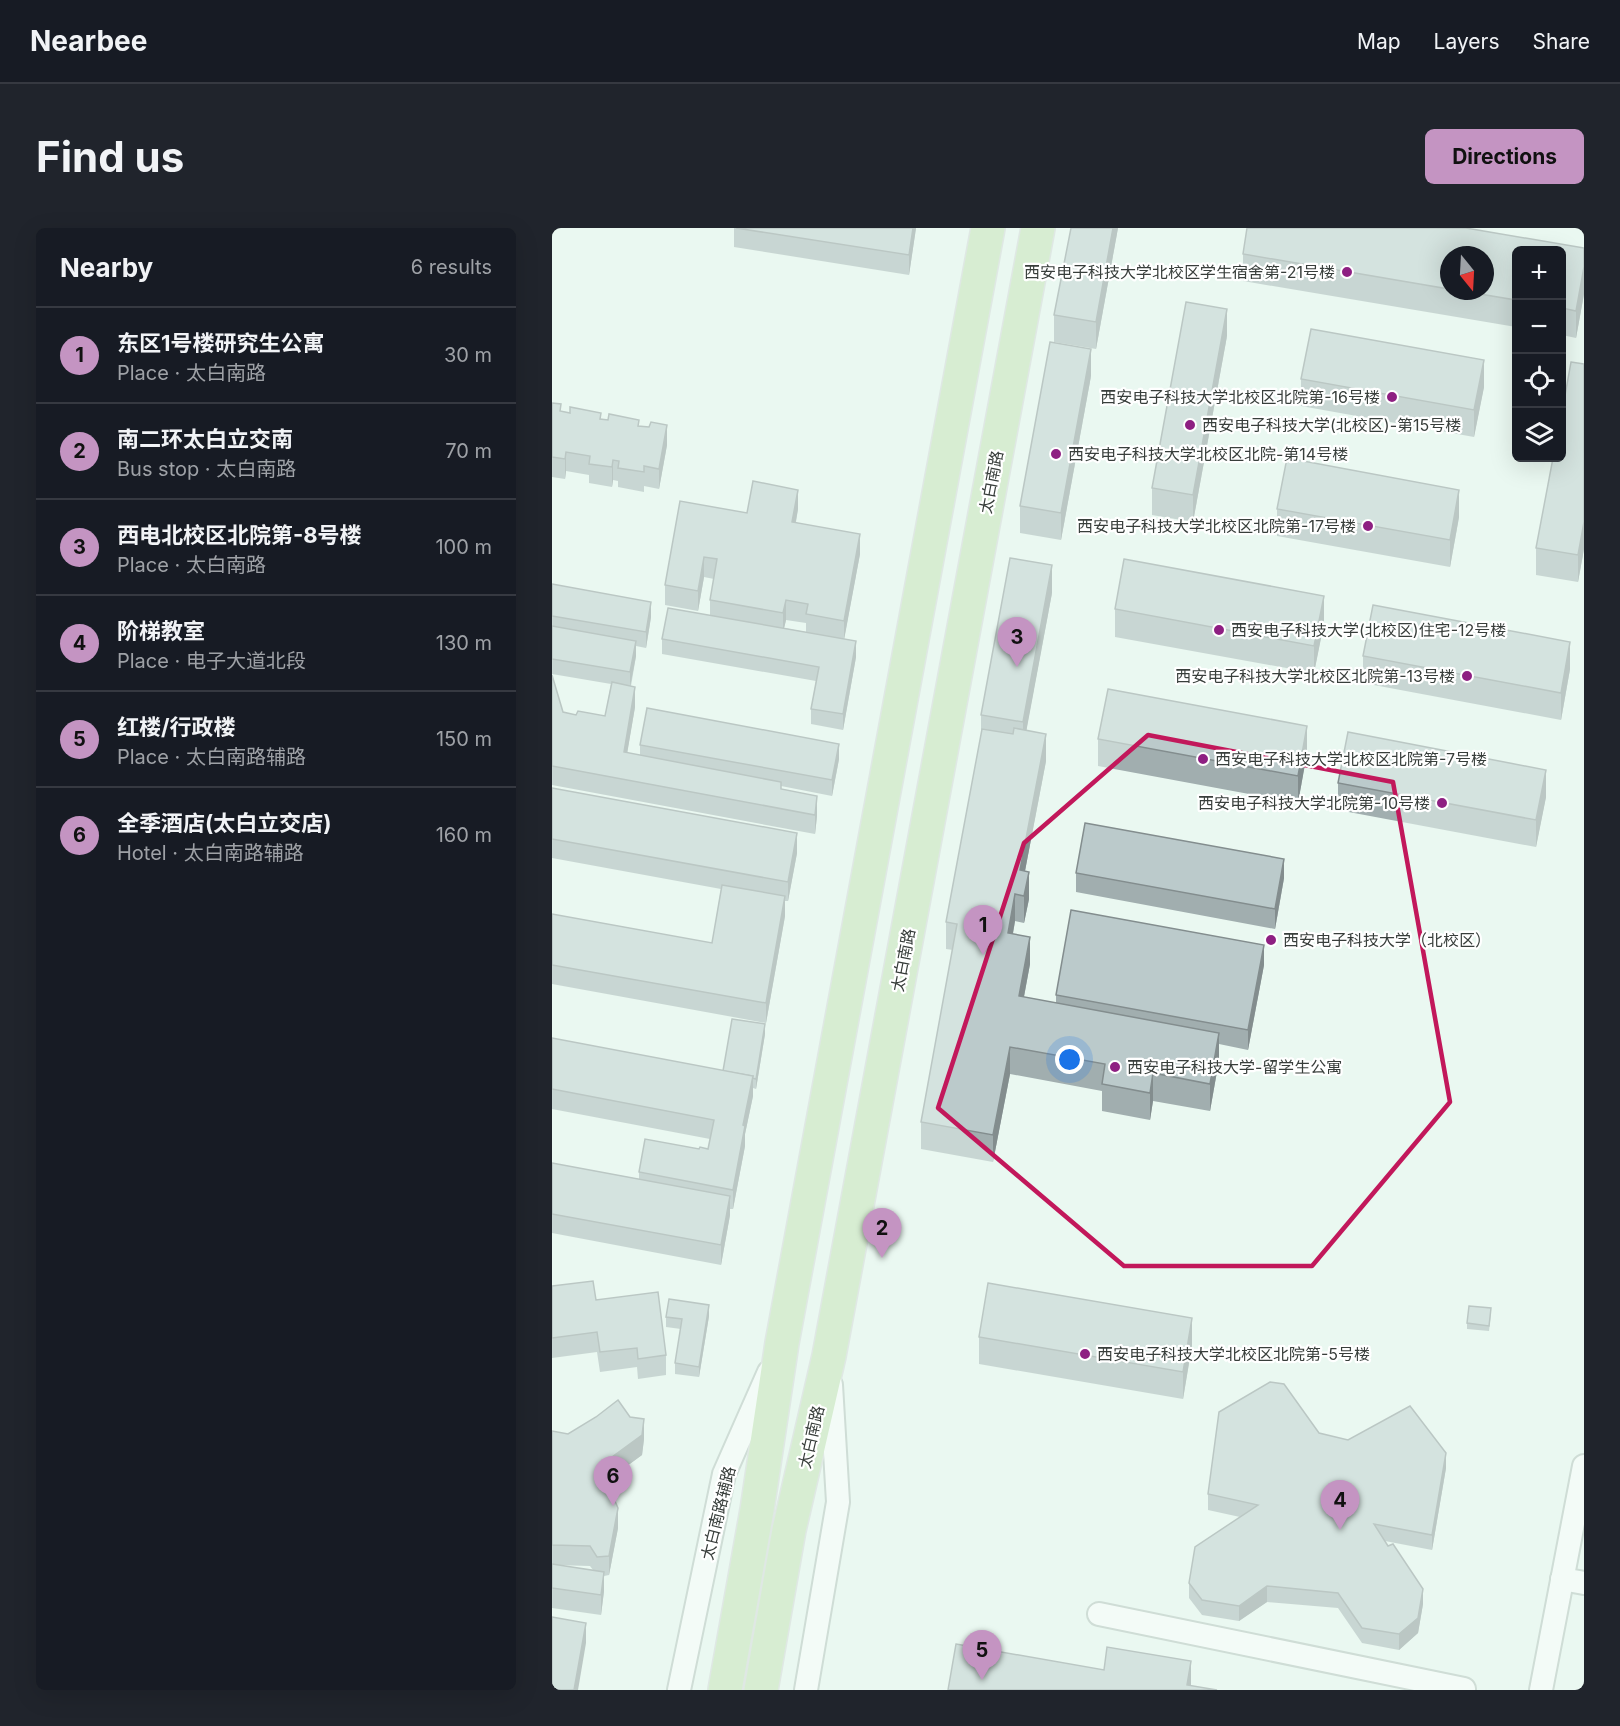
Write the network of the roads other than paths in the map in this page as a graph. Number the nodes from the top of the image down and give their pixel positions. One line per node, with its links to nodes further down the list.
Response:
1 (988, 228): 3 (main road)
2 (1038, 228): 4 (main road, 太白南路)
3 (782, 1343): 8 (street, 太白南路辅路); 9 (main road)
4 (829, 1356): 10 (main road, 太白南路); 11 (street)
5 (1584, 1466): 6 (street)
6 (1573, 1581): 13 (street)
7 (1099, 1614): 12 (street)
8 (679, 1690)
9 (725, 1690)
10 (761, 1690)
11 (806, 1690)
12 (1465, 1690)
13 (1541, 1690)

